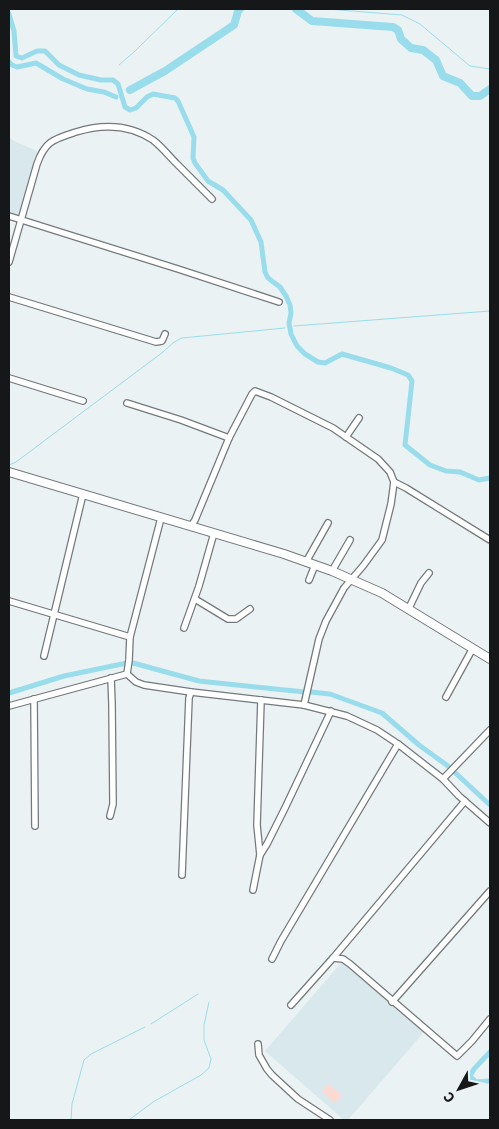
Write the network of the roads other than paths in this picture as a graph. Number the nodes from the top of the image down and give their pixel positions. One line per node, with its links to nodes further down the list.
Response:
1 (212, 199): 3 (street)
2 (9, 216): 3 (street)
3 (20, 220): 4 (street); 6 (street)
4 (9, 262)
5 (9, 297): 7 (street)
6 (279, 302)
7 (165, 334)
8 (9, 378): 9 (street)
9 (83, 401)
10 (127, 403): 13 (street)
11 (360, 418): 12 (street)
12 (346, 437): 13 (street); 15 (street)
13 (230, 438): 19 (street)
14 (9, 472): 16 (main road)
15 (394, 482): 22 (street); 27 (street)
16 (83, 494): 17 (main road); 33 (street)
17 (161, 518): 19 (main road); 35 (street)
18 (328, 523): 23 (street)
19 (191, 526): 20 (main road)
20 (214, 533): 23 (main road); 29 (street)
21 (350, 540): 25 (street)
22 (490, 540)
23 (306, 562): 24 (main road)
24 (315, 565): 25 (main road); 28 (street)
25 (332, 571): 27 (main road)
26 (429, 573): 31 (street)
27 (351, 579): 31 (main road); 45 (street)
28 (309, 580)
29 (195, 599): 32 (street); 34 (street)
30 (9, 601): 33 (street)
31 (409, 608): 36 (main road)
32 (250, 609)
33 (54, 615): 35 (street); 37 (street)
34 (184, 628)
35 (130, 637): 39 (street)
36 (473, 648): 38 (main road); 42 (street)
37 (44, 656)
38 (490, 659)
39 (127, 674): 40 (street); 41 (street)
40 (111, 678): 43 (street); 52 (street)
41 (191, 692): 44 (street); 56 (street)
42 (446, 697)
43 (34, 699): 46 (street); 54 (street)
44 (261, 700): 45 (street); 55 (street)
45 (304, 705): 47 (street)
46 (9, 706)
47 (331, 711): 49 (street); 55 (street)
48 (490, 730): 50 (street)
49 (398, 744): 50 (street); 60 (street)
50 (443, 779): 51 (street)
51 (465, 802): 53 (street); 59 (street)
52 (110, 816)
53 (490, 824)
54 (35, 826)
55 (260, 855): 57 (street)
56 (182, 875)
57 (253, 890)
58 (490, 891): 63 (street)
59 (333, 958): 61 (street); 63 (street)
60 (272, 959)
61 (312, 981): 62 (street); 64 (street)
62 (319, 986)
63 (392, 1001): 65 (street)
64 (291, 1005)
65 (490, 1019)
66 (258, 1044): 67 (street)
67 (330, 1120)

